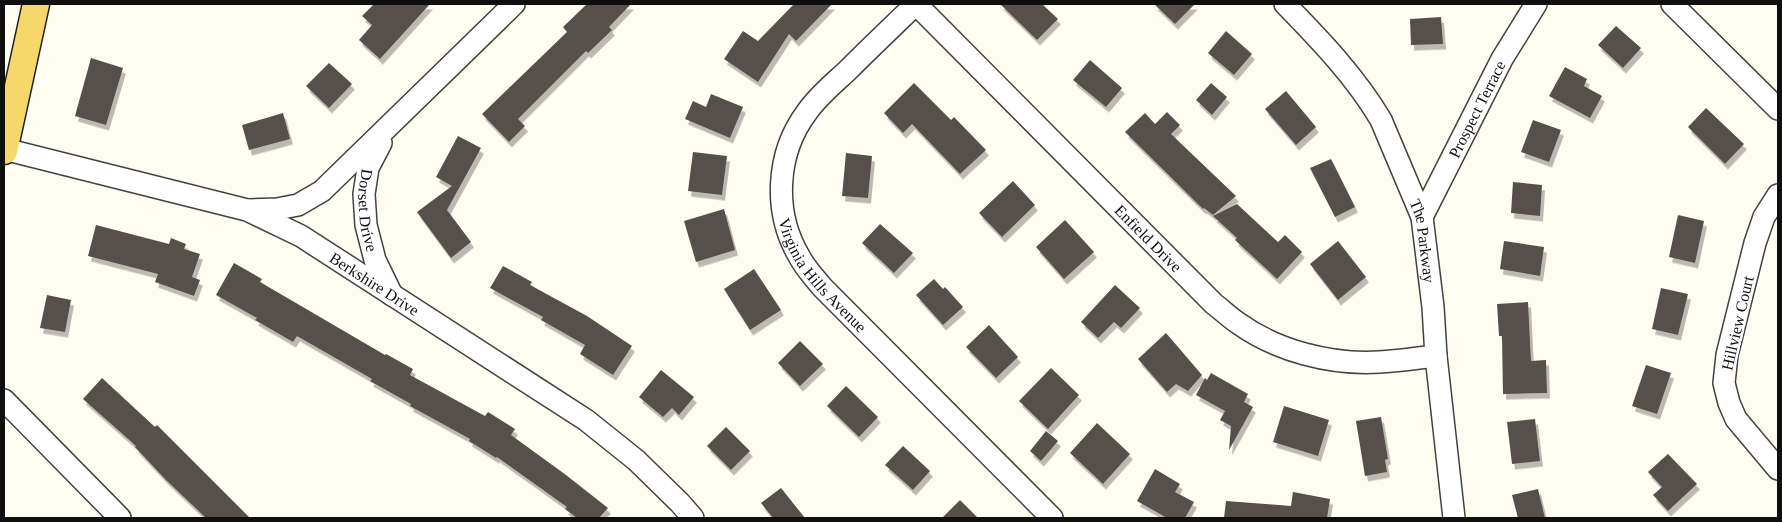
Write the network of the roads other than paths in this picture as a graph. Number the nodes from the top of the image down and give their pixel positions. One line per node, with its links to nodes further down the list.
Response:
1 (36, 4): 9 (main road)
2 (514, 4): 8 (street, Dorset Drive)
3 (916, 4): 14 (street, Enfield Drive); 19 (street, Virginia Hills Avenue)
4 (1285, 4): 12 (street, The Parkway)
5 (1536, 4): 12 (street, Prospect Terrace)
6 (1672, 4): 7 (street)
7 (1778, 110)
8 (389, 127): 11 (street, Dorset Drive); 13 (street, Dorset Drive)
9 (4, 150): 11 (street, Berkshire Drive)
10 (1778, 195): 16 (street, Hillview Court)
11 (246, 210): 13 (street, Berkshire Drive)
12 (1422, 217): 14 (street, The Parkway)
13 (392, 295): 18 (street, Berkshire Drive)
14 (1436, 356): 20 (street, The Parkway)
15 (4, 400): 17 (street)
16 (1778, 469)
17 (120, 518)
18 (693, 518)
19 (1052, 518)
20 (1454, 518)

